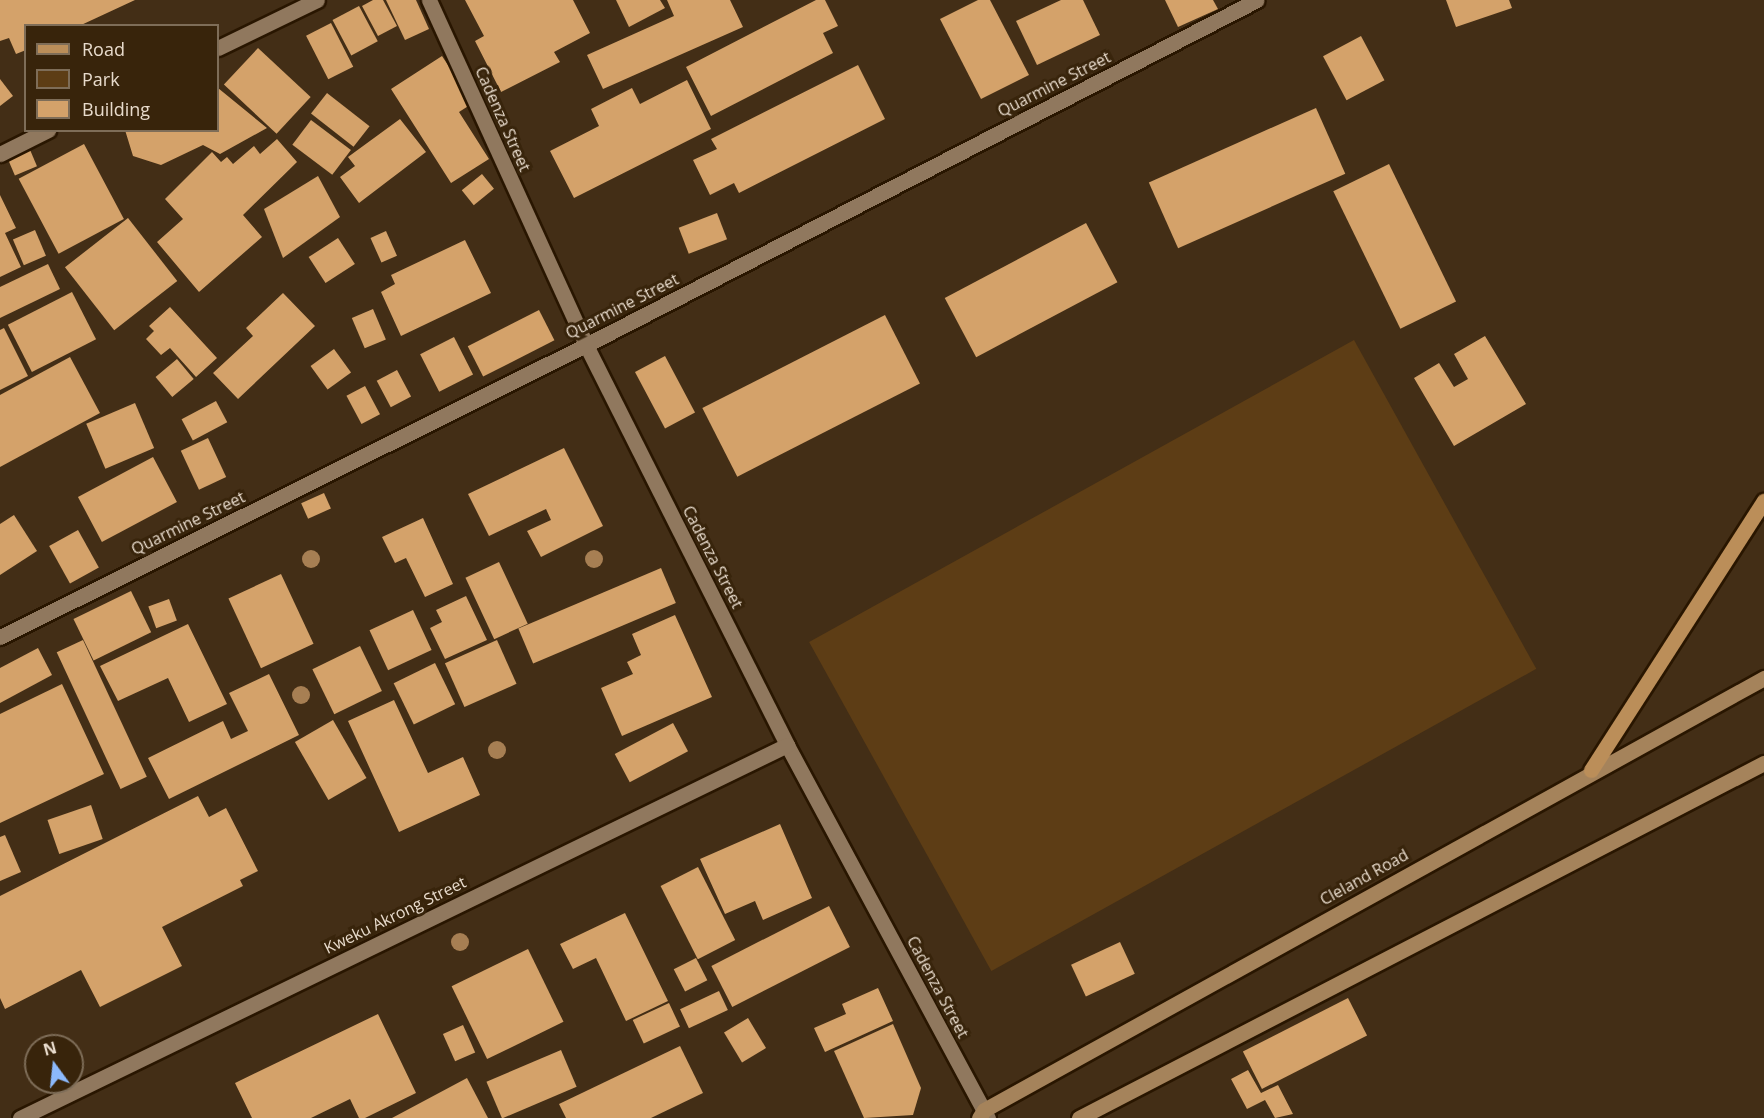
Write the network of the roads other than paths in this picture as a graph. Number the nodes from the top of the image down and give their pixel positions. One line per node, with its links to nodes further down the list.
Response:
1 (317, 0): 4 (street)
2 (429, 0): 7 (street, Cadenza Street)
3 (1257, 0): 7 (street, Quarmine Street)
4 (219, 48)
5 (44, 132): 6 (street)
6 (0, 154)
7 (586, 345): 9 (street, Quarmine Street); 11 (street, Cadenza Street)
8 (1764, 501): 13 (main road)
9 (0, 637)
10 (1764, 678): 13 (main road, Cleland Road)
11 (787, 745): 14 (street, Cadenza Street); 15 (street, Kweku Akrong Street)
12 (1764, 764): 16 (main road)
13 (1591, 770): 14 (main road, Cleland Road)
14 (984, 1115)
15 (20, 1118)
16 (1078, 1118)

